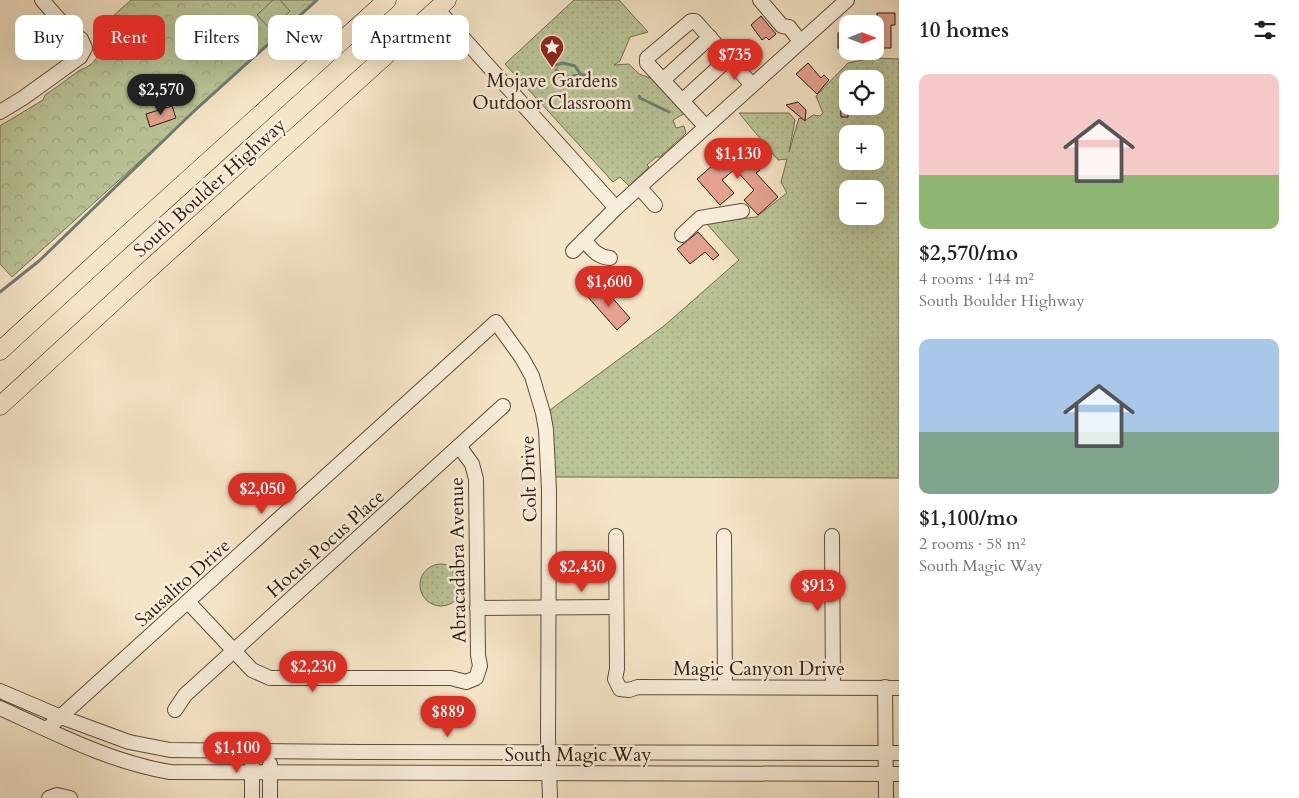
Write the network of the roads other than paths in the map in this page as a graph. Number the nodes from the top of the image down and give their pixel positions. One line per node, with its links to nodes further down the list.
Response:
1 (42, 0): 12 (street)
2 (387, 0): 23 (main road, South Boulder Highway)
3 (760, 0): 7 (street)
4 (846, 0): 7 (street)
5 (442, 5): 16 (street); 24 (main road, South Boulder Highway)
6 (710, 37): 8 (street); 9 (street); 9 (street)
7 (798, 44): 10 (street)
8 (729, 58): 10 (street); 11 (street)
9 (662, 80): 11 (street)
10 (752, 85): 13 (street)
11 (682, 101): 13 (street)
12 (0, 112)
13 (706, 127): 14 (street)
14 (640, 188): 15 (street); 16 (street)
15 (655, 205)
16 (616, 208): 19 (street)
17 (742, 211): 18 (street)
18 (682, 235)
19 (584, 240): 20 (street); 21 (street)
20 (573, 251)
21 (610, 258)
22 (496, 322): 30 (street, Sausalito Drive); 31 (street, Colt Drive)
23 (0, 351)
24 (0, 406)
25 (503, 406): 26 (street, Hocus Pocus Place)
26 (458, 446): 33 (street, Abracadabra Avenue); 34 (street, Hocus Pocus Place)
27 (616, 536): 32 (street)
28 (724, 536): 35 (street)
29 (832, 536): 36 (street)
30 (188, 602): 34 (street); 41 (street, Sausalito Drive)
31 (549, 607): 32 (street); 33 (street); 45 (street, Colt Drive)
32 (616, 607): 35 (street, Magic Canyon Drive)
33 (477, 608): 34 (street, Abracadabra Avenue)
34 (233, 651): 40 (street, Hocus Pocus Place)
35 (725, 687): 36 (street, Magic Canyon Drive)
36 (833, 687): 37 (street, Magic Canyon Drive)
37 (892, 688): 46 (street)
38 (0, 691): 41 (street, South Magic Way)
39 (0, 708): 42 (street, South Magic Way)
40 (174, 710)
41 (61, 717): 42 (street, Sausalito Drive); 43 (street, South Magic Way)
42 (47, 729): 47 (street, South Magic Way)
43 (252, 751): 44 (street, South Magic Way); 47 (street)
44 (270, 752): 45 (street, South Magic Way); 48 (street)
45 (548, 752): 46 (street, South Magic Way); 49 (street, Colt Drive)
46 (892, 753): 50 (street)
47 (251, 772): 48 (street, South Magic Way); 53 (street)
48 (270, 772): 49 (street, South Magic Way); 54 (street)
49 (549, 773): 50 (street, South Magic Way); 55 (street, Colt Drive)
50 (892, 774): 56 (street)
51 (49, 798): 52 (street)
52 (70, 798)
53 (252, 798)
54 (270, 798)
55 (550, 798)
56 (886, 798)

